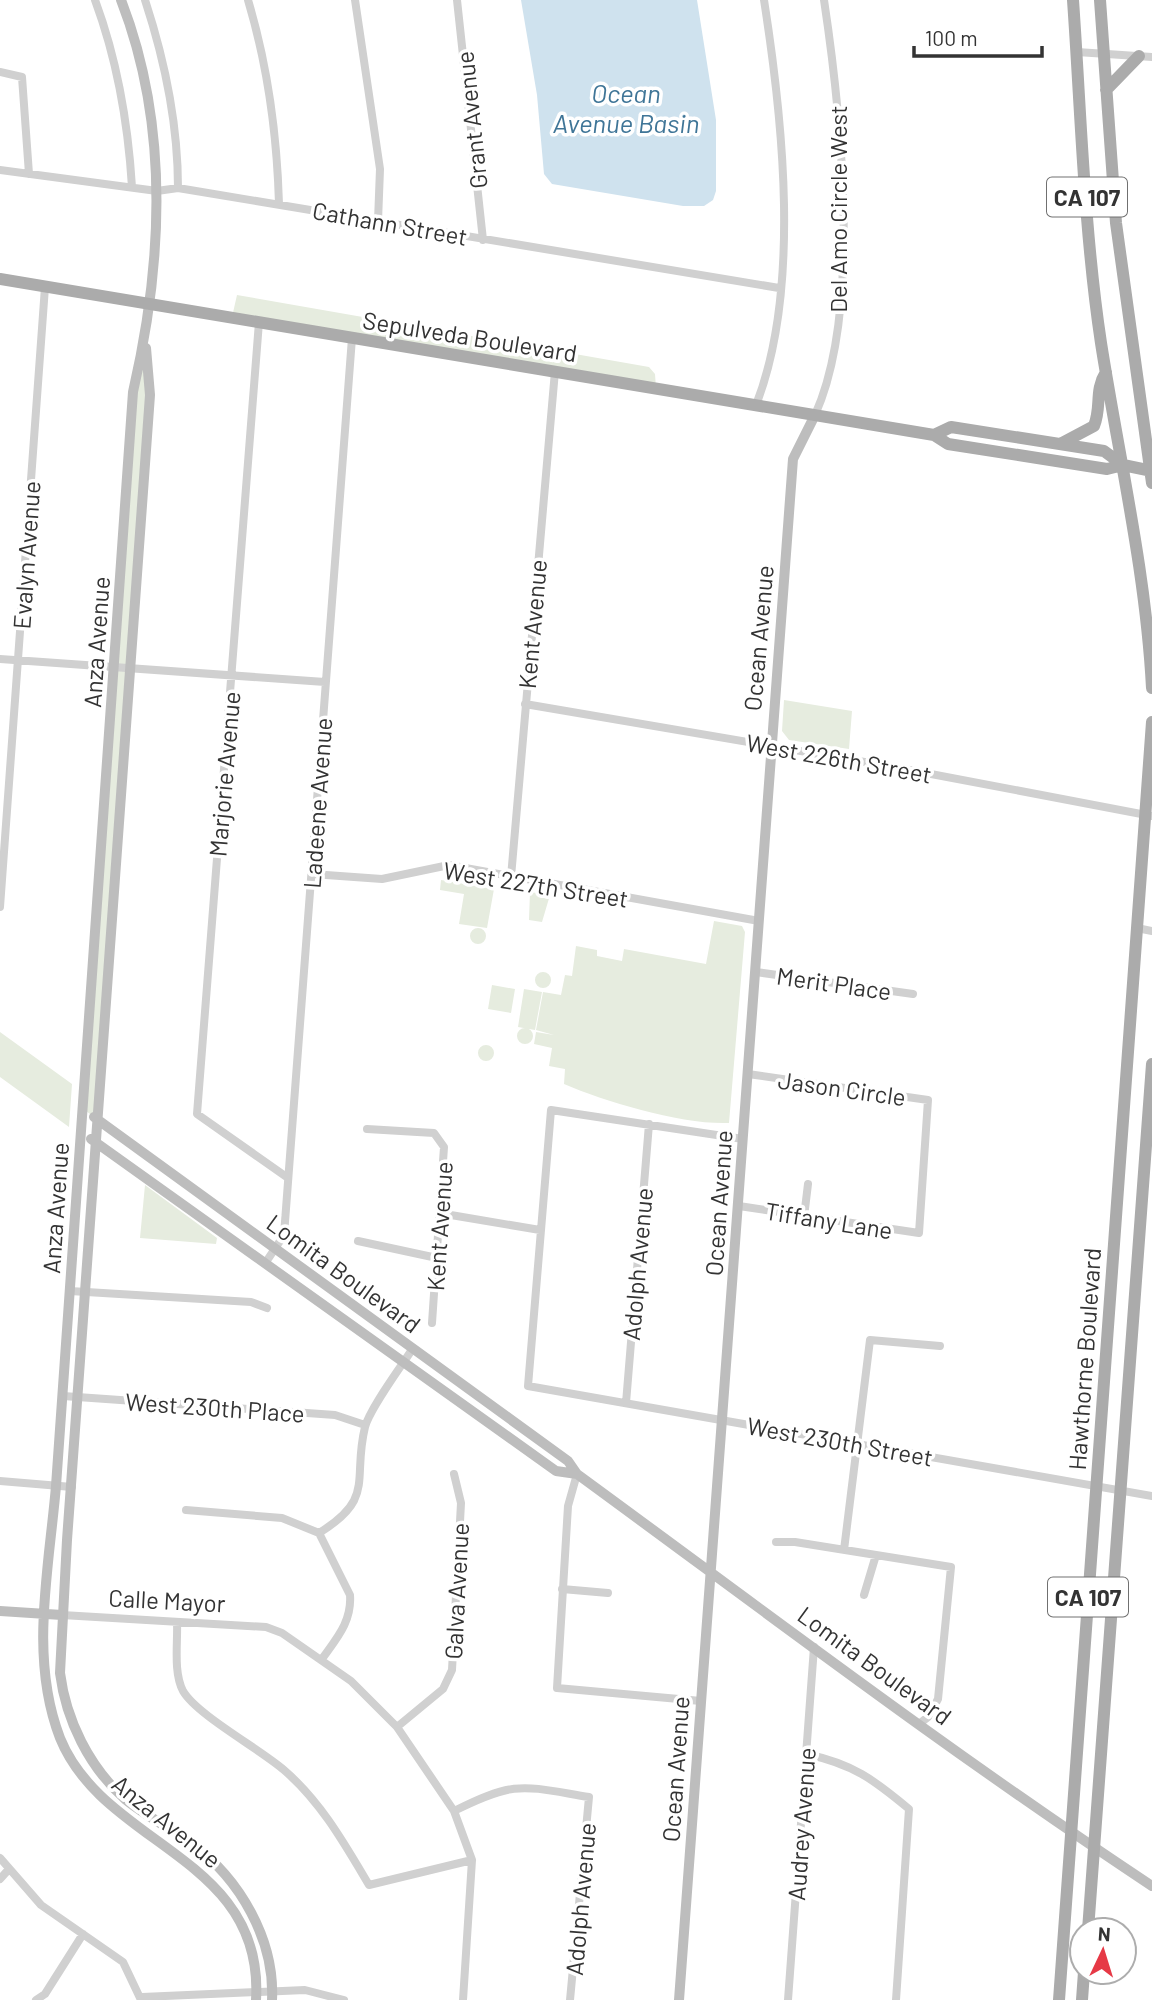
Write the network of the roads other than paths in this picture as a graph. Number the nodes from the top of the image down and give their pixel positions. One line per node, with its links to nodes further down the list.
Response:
1 (95, 0): 18 (street)
2 (121, 0): 20 (main road, Anza Avenue)
3 (145, 0): 19 (street)
4 (248, 0): 21 (street)
5 (355, 0): 22 (street)
6 (457, 0): 23 (street, Grant Avenue)
7 (764, 0): 26 (street)
8 (824, 0): 34 (street, Del Amo Circle West)
9 (1073, 0): 11 (main road, CA 107)
10 (1100, 0): 12 (main road, CA 107)
11 (1077, 52): 12 (street); 32 (main road, CA 107)
12 (1104, 54): 13 (street); 15 (main road, CA 107)
13 (1146, 56): 15 (main road)
14 (0, 72): 17 (street)
15 (1106, 90): 38 (main road, CA 107)
16 (0, 170): 17 (street, Cathann Street)
17 (29, 174): 18 (street, Cathann Street)
18 (132, 187): 20 (street, Cathann Street)
19 (178, 188): 20 (street, Cathann Street); 21 (street, Cathann Street)
20 (157, 191): 27 (main road, Anza Avenue)
21 (279, 204): 22 (street, Cathann Street)
22 (378, 221): 23 (street, Cathann Street)
23 (483, 240): 26 (street, Cathann Street)
24 (0, 279): 25 (main road, Sepulveda Boulevard)
25 (45, 287): 27 (main road, Sepulveda Boulevard); 40 (street, Evalyn Avenue)
26 (779, 288): 33 (street)
27 (150, 303): 28 (main road, Sepulveda Boulevard); 29 (main road, Anza Avenue)
28 (259, 322): 30 (main road, Sepulveda Boulevard); 43 (street, Marjorie Avenue)
29 (145, 338): 41 (main road, Anza Avenue); 42 (main road, Anza Avenue)
30 (352, 338): 31 (main road, Sepulveda Boulevard); 44 (street, Ladeene Avenue)
31 (555, 371): 33 (main road, Sepulveda Boulevard); 46 (street, Kent Avenue)
32 (1106, 372): 36 (main road); 37 (main road, CA 107)
33 (756, 405): 34 (main road, Sepulveda Boulevard)
34 (815, 415): 35 (main road, Sepulveda Boulevard); 48 (main road, Ocean Avenue)
35 (934, 435): 36 (main road, Sepulveda Boulevard); 37 (main road, Sepulveda Boulevard)
36 (1058, 444): 37 (main road, Sepulveda Boulevard)
37 (1123, 465): 38 (main road, Sepulveda Boulevard); 45 (main road, CA 107)
38 (1152, 475)
39 (0, 659): 40 (street)
40 (19, 661): 41 (street); 52 (street, Evalyn Avenue)
41 (116, 668): 42 (street); 61 (main road, Anza Avenue)
42 (132, 669): 43 (street); 62 (main road, Anza Avenue)
43 (232, 676): 44 (street); 68 (street, Marjorie Avenue)
44 (325, 682): 50 (street, Ladeene Avenue)
45 (1152, 688)
46 (525, 704): 48 (street, West 226th Street); 51 (street, Kent Avenue)
47 (1152, 722): 49 (main road, Hawthorne Boulevard / CA 107)
48 (770, 746): 49 (street, West 226th Street); 54 (main road, Ocean Avenue)
49 (1149, 815): 55 (main road, Hawthorne Boulevard / CA 107)
50 (312, 874): 51 (street, West 227th Street); 68 (street, Ladeene Avenue)
51 (511, 877): 54 (street, West 227th Street)
52 (1, 879): 53 (street, Evalyn Avenue)
53 (0, 907)
54 (760, 921): 57 (main road, Ocean Avenue)
55 (1137, 929): 56 (street); 96 (main road, Hawthorne Boulevard / CA 107)
56 (1152, 931)
57 (756, 972): 58 (street, Merit Place); 60 (main road, Ocean Avenue)
58 (913, 994)
59 (1152, 1064): 98 (main road, Hawthorne Boulevard / CA 107)
60 (748, 1074): 66 (main road, Ocean Avenue); 74 (street, Jason Circle)
61 (83, 1109): 62 (main road, Lomita Boulevard); 65 (main road, Anza Avenue)
62 (97, 1119): 67 (main road, Anza Avenue); 76 (main road, Lomita Boulevard)
63 (649, 1124): 66 (street); 73 (street); 88 (street, Adolph Avenue)
64 (367, 1129): 71 (street, Kent Avenue)
65 (82, 1131): 67 (main road, Lomita Boulevard); 79 (main road, Anza Avenue)
66 (743, 1139): 70 (main road, Ocean Avenue)
67 (96, 1142): 78 (main road, Lomita Boulevard); 80 (main road, Anza Avenue)
68 (288, 1178): 76 (street, Ladeene Avenue)
69 (808, 1184): 72 (street)
70 (738, 1206): 72 (street, Tiffany Lane); 89 (main road, Ocean Avenue)
71 (439, 1213): 73 (street); 77 (street, Kent Avenue)
72 (804, 1217): 74 (street, Tiffany Lane)
73 (540, 1230): 88 (street, West 230th Street)
74 (919, 1233)
75 (358, 1241): 77 (street)
76 (275, 1248): 78 (street, Ladeene Avenue); 84 (main road, Lomita Boulevard)
77 (437, 1258): 82 (street, Kent Avenue)
78 (266, 1262): 85 (main road, Lomita Boulevard)
79 (70, 1291): 80 (street); 86 (main road, Anza Avenue)
80 (85, 1292): 81 (street); 87 (main road, Anza Avenue)
81 (267, 1308)
82 (432, 1323)
83 (940, 1346): 91 (street)
84 (413, 1348): 85 (street); 93 (main road, Lomita Boulevard)
85 (403, 1364): 90 (street); 93 (main road, Lomita Boulevard)
86 (63, 1396): 87 (street, West 230th Place); 95 (main road, Anza Avenue)
87 (79, 1397): 90 (street, West 230th Place); 97 (main road, Anza Avenue)
88 (626, 1403): 89 (street, West 230th Street)
89 (723, 1420): 91 (street, West 230th Street); 105 (main road, Ocean Avenue)
90 (365, 1425): 101 (street)
91 (858, 1445): 96 (street, West 230th Street); 103 (street)
92 (454, 1474): 117 (street, Galva Avenue)
93 (577, 1474): 105 (main road, Lomita Boulevard); 106 (street)
94 (0, 1481): 95 (street)
95 (57, 1486): 97 (street); 110 (main road, Anza Avenue)
96 (1096, 1486): 98 (street, West 230th Street); 120 (main road, Hawthorne Boulevard / CA 107)
97 (72, 1487): 111 (main road, Anza Avenue)
98 (1122, 1491): 99 (street, West 230th Street); 121 (main road, Hawthorne Boulevard / CA 107)
99 (1152, 1496)
100 (186, 1510): 101 (street)
101 (319, 1533): 114 (street)
102 (776, 1542): 103 (street)
103 (844, 1550): 104 (street)
104 (876, 1555): 108 (street); 116 (street)
105 (710, 1571): 113 (main road, Lomita Boulevard); 115 (main road, Ocean Avenue)
106 (562, 1589): 107 (street); 115 (street)
107 (608, 1593)
108 (864, 1595)
109 (0, 1611): 110 (main road, Calle Mayor)
110 (44, 1614): 111 (main road, Calle Mayor); 129 (main road, Anza Avenue)
111 (62, 1615): 112 (street, Calle Mayor); 130 (main road, Anza Avenue)
112 (177, 1622): 114 (street, Calle Mayor); 123 (street)
113 (814, 1647): 116 (main road, Lomita Boulevard); 118 (street, Audrey Avenue)
114 (322, 1660): 117 (street)
115 (701, 1700): 136 (main road, Ocean Avenue)
116 (919, 1724): 120 (main road, Lomita Boulevard)
117 (397, 1727): 119 (street)
118 (806, 1754): 137 (street, Audrey Avenue); 138 (street)
119 (454, 1811): 123 (street); 135 (street, Adolph Avenue)
120 (1070, 1832): 121 (main road, Lomita Boulevard); 139 (main road, Hawthorne Boulevard / CA 107)
121 (1094, 1848): 126 (main road, Lomita Boulevard); 127 (main road, Hawthorne Boulevard / CA 107)
122 (0, 1858): 124 (street)
123 (472, 1860): 134 (street)
124 (9, 1869): 125 (street); 128 (street)
125 (0, 1879)
126 (1152, 1886)
127 (1089, 1916)
128 (83, 1934): 131 (street); 132 (street)
129 (256, 1995): 130 (street); 131 (street)
130 (273, 1995): 133 (street)
131 (142, 1999)
132 (36, 2000)
133 (344, 2000)
134 (463, 2000)
135 (570, 2000)
136 (679, 2000)
137 (788, 2000)
138 (896, 2000)
139 (1059, 2000)

